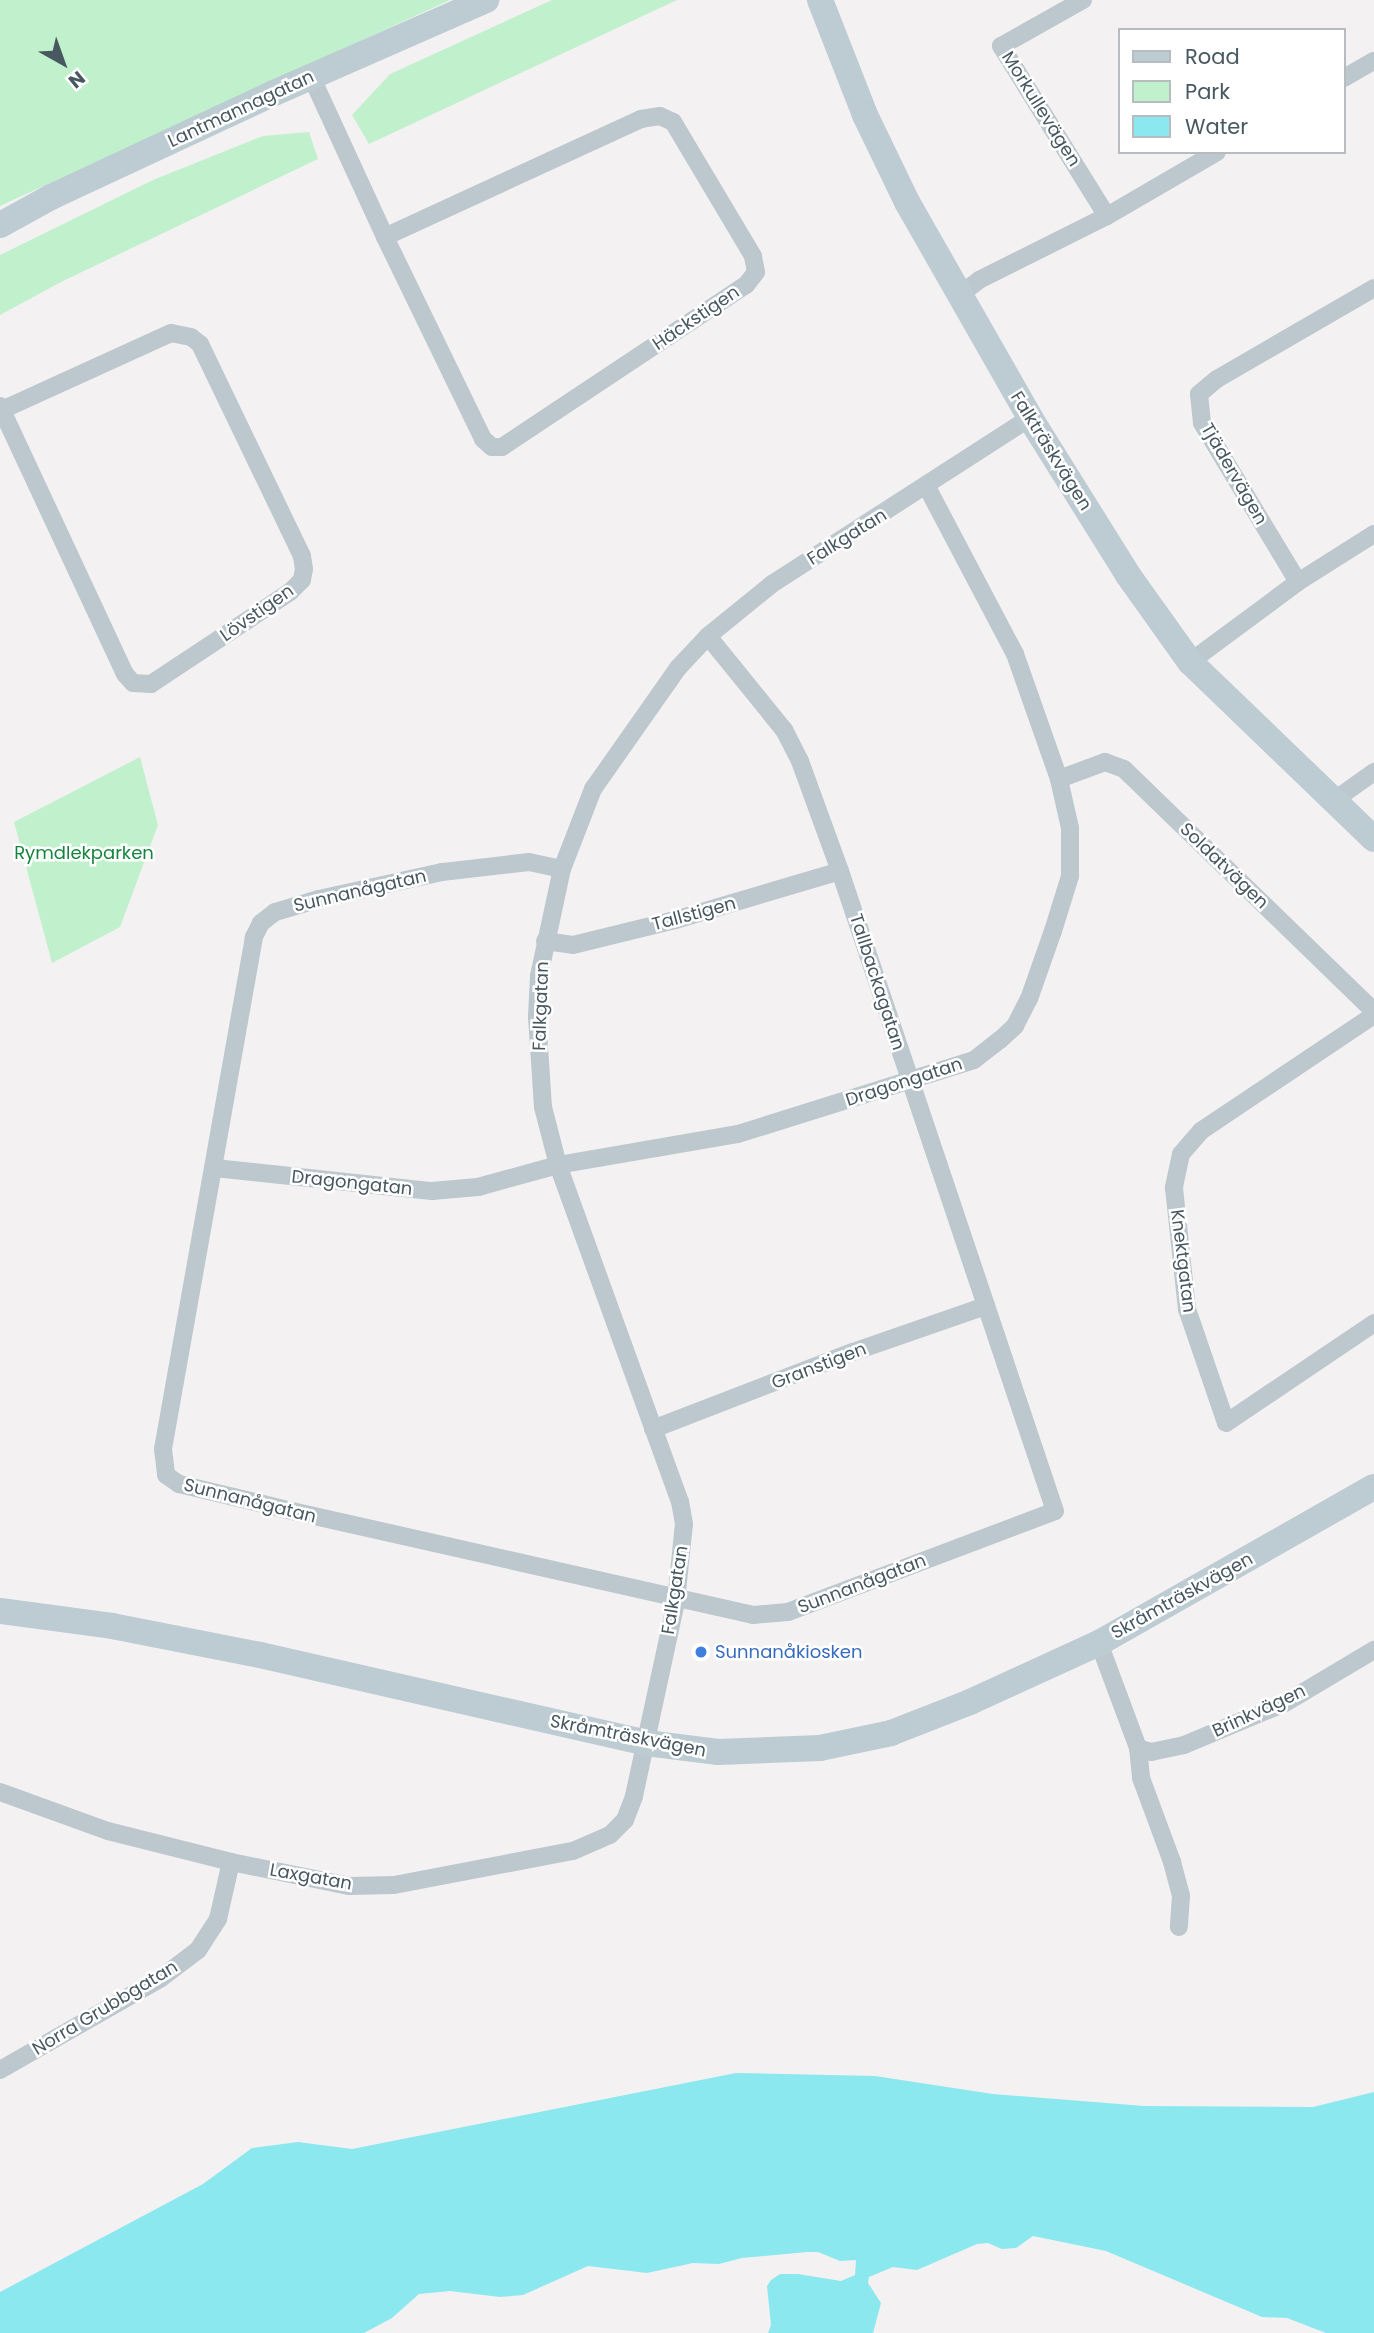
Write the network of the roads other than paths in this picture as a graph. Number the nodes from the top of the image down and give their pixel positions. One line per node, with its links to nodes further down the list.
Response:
1 (486, 0): 5 (street, Lantmannagatan)
2 (820, 0): 12 (street, Falkträskvägen)
3 (1083, 0): 8 (street, Morkullevägen)
4 (1374, 61): 6 (street)
5 (311, 76): 9 (street, Lantmannagatan); 10 (street, Häckstigen)
6 (1346, 77)
7 (1214, 154): 8 (street)
8 (1107, 216): 12 (street)
9 (0, 225)
10 (384, 237): 10 (street, Häckstigen)
11 (1374, 288): 17 (street, Tjädervägen)
12 (958, 296): 14 (street, Falkträskvägen)
13 (1, 408): 13 (street, Lövstigen)
14 (1030, 418): 15 (street, Falkgatan); 19 (street, Falkträskvägen)
15 (927, 487): 18 (street, Falkgatan); 21 (street, Dragongatan)
16 (1374, 534): 17 (street)
17 (1298, 582): 19 (street)
18 (708, 636): 24 (street, Falkgatan); 25 (street, Tallbackagatan)
19 (1190, 662): 22 (street, Falkträskvägen)
20 (1374, 772): 22 (street)
21 (1059, 779): 27 (street, Soldatvägen); 28 (street, Dragongatan)
22 (1336, 799): 23 (street, Falkträskvägen)
23 (1374, 839)
24 (562, 869): 26 (street, Falkgatan); 30 (street, Sunnanågatan)
25 (840, 871): 26 (street, Tallstigen); 28 (street, Tallbackagatan)
26 (545, 941): 29 (street, Falkgatan)
27 (1374, 1013): 32 (street, Knektgatan)
28 (909, 1081): 29 (street, Dragongatan); 31 (street, Tallbackagatan)
29 (558, 1165): 30 (street, Dragongatan); 33 (street, Falkgatan)
30 (215, 1167): 36 (street, Sunnanågatan)
31 (986, 1306): 33 (street, Granstigen); 35 (street, Tallbackagatan)
32 (1374, 1323)
33 (653, 1429): 36 (street, Falkgatan)
34 (1374, 1487): 38 (street, Skråmträskvägen)
35 (1055, 1511): 36 (street, Sunnanågatan)
36 (676, 1601): 40 (street, Falkgatan)
37 (0, 1611): 40 (street, Skråmträskvägen)
38 (1099, 1643): 40 (street, Skråmträskvägen); 41 (street)
39 (1374, 1650): 41 (street, Brinkvägen)
40 (646, 1743): 43 (street, Laxgatan)
41 (1138, 1748): 44 (street)
42 (0, 1792): 43 (street, Laxgatan)
43 (231, 1862): 45 (street, Norra Grubbgatan)
44 (1179, 1927)
45 (0, 2070)

